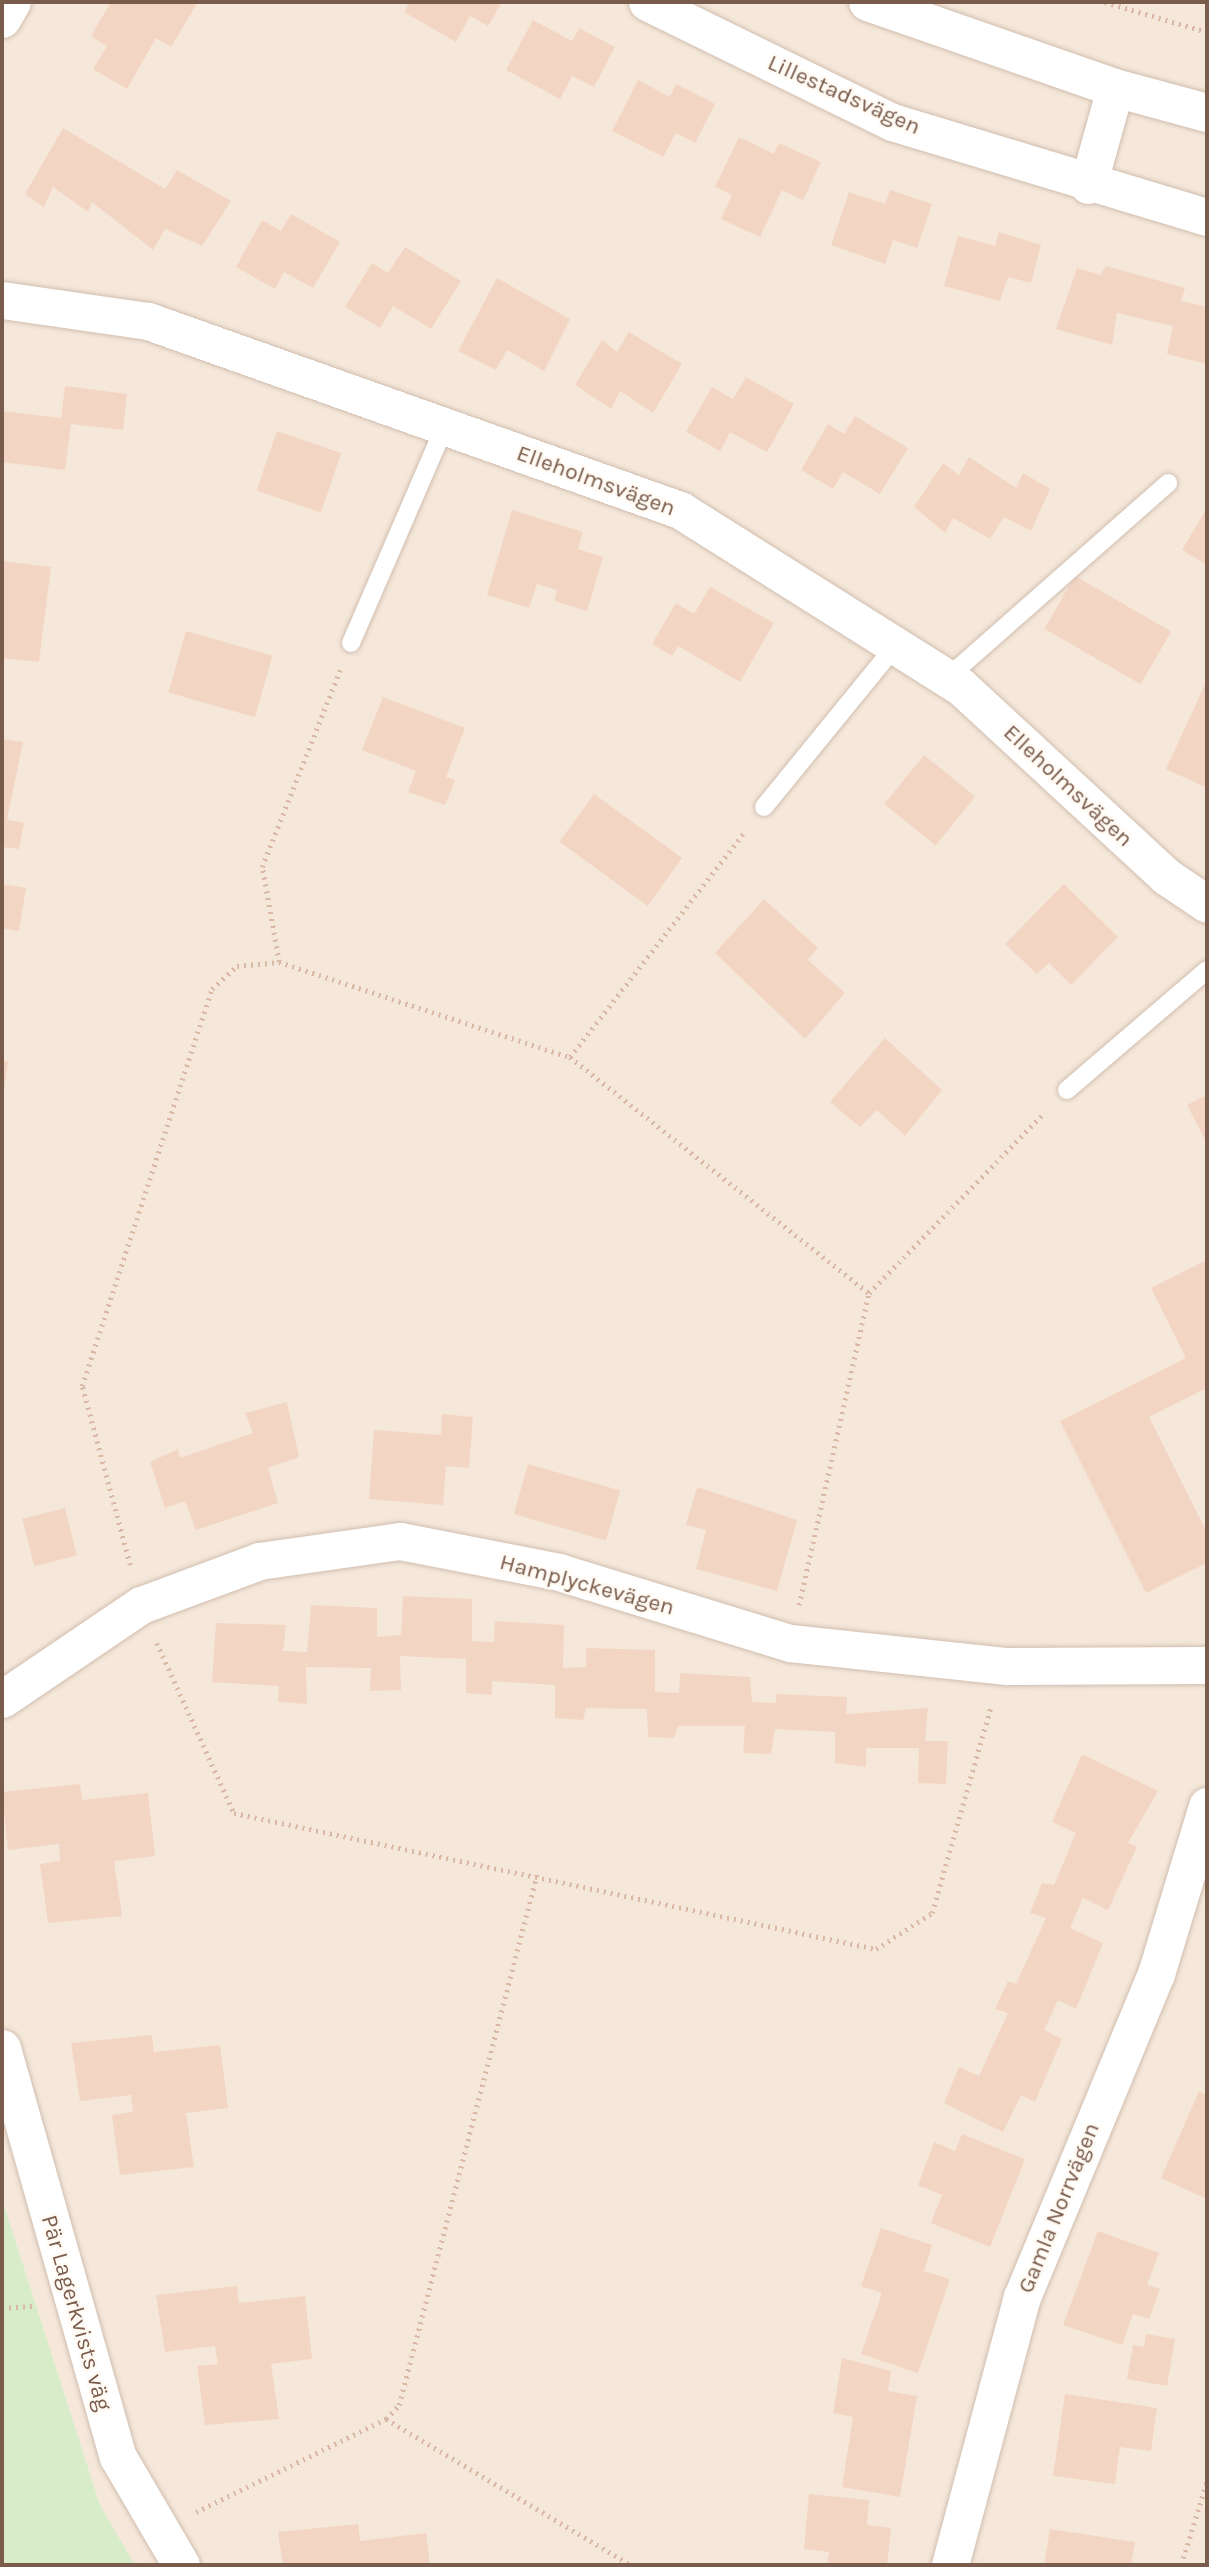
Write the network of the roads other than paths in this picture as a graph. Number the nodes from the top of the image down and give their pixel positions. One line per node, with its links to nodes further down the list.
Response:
1 (12, 2): 4 (street)
2 (647, 2): 7 (street, Lillestadsvägen)
3 (868, 2): 5 (main road)
4 (2, 19)
5 (1115, 88): 6 (main road); 7 (street)
6 (1207, 113)
7 (1088, 185): 8 (street, Lillestadsvägen)
8 (1207, 217)
9 (2, 300): 10 (street, Elleholmsvägen)
10 (445, 426): 12 (lane); 13 (street, Elleholmsvägen)
11 (1168, 483): 14 (lane)
12 (351, 643)
13 (896, 645): 14 (street, Elleholmsvägen); 15 (lane)
14 (947, 678): 16 (street, Elleholmsvägen)
15 (764, 807)
16 (1207, 904)
17 (1207, 970): 18 (lane)
18 (1067, 1090)
19 (1207, 1665): 20 (street, Hamplyckevägen)
20 (2, 1699)
21 (1207, 1806): 22 (street, Gamla Norrvägen)
22 (1199, 1861): 25 (street, Gamla Norrvägen)
23 (2, 2048): 24 (street, Pär Lagerkvists väg)
24 (181, 2565)
25 (950, 2565)

